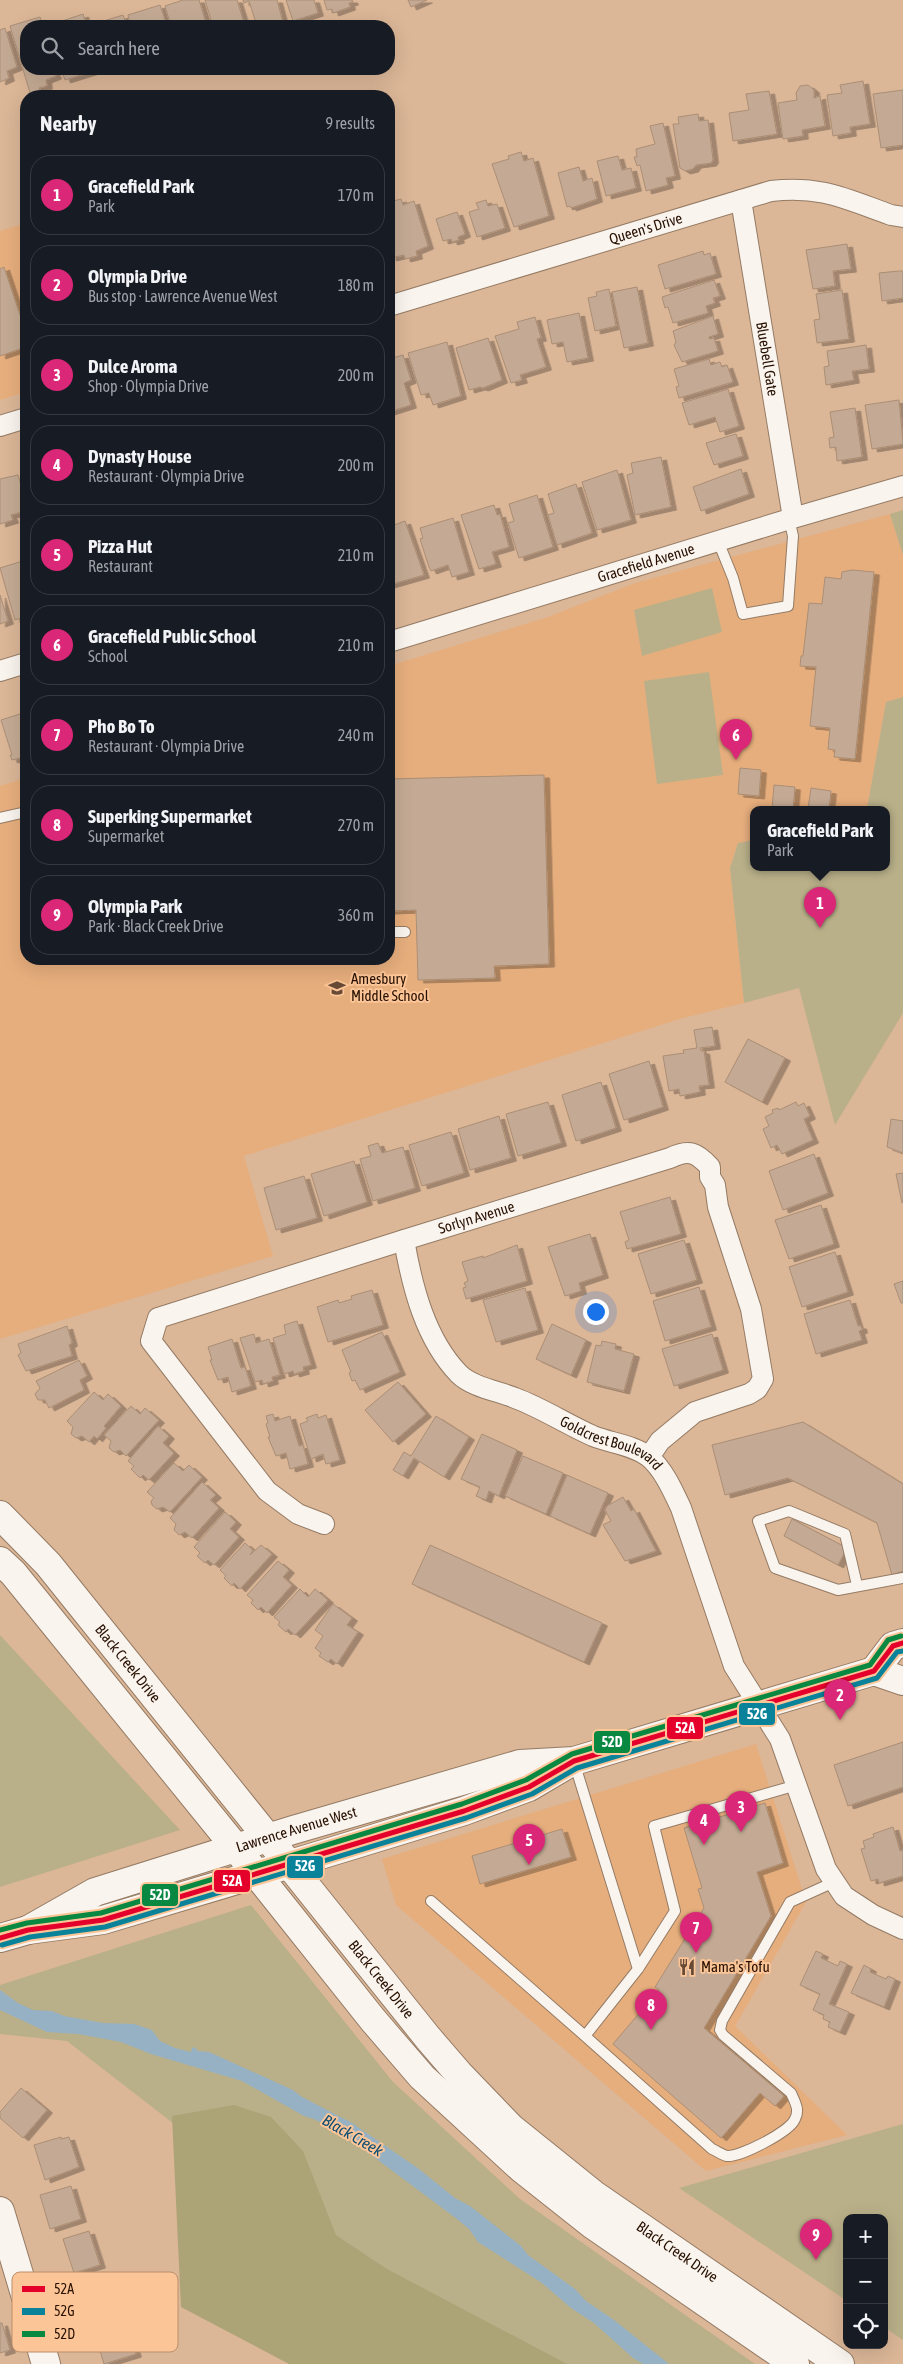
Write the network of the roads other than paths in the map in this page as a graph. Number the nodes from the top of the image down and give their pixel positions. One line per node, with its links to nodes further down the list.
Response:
1 (741, 200): 2 (street, Queen's Drive); 3 (street, Queen's Drive); 7 (street, Bluebell Gate)
2 (903, 217)
3 (395, 304)
4 (20, 420): 5 (street)
5 (0, 426)
6 (903, 486): 7 (street, Gracefield Avenue)
7 (791, 518): 8 (street, Gracefield Avenue); 8 (lane)
8 (718, 541): 9 (street, Gracefield Avenue)
9 (395, 640)
10 (20, 665): 11 (street)
11 (0, 671)
12 (20, 813): 13 (lane)
13 (0, 818)
14 (395, 932): 15 (lane)
15 (405, 932)
16 (404, 1240): 17 (street, Goldcrest Boulevard); 17 (street, Sorlyn Avenue); 19 (street, Sorlyn Avenue)
17 (649, 1457): 26 (street, Goldcrest Boulevard)
18 (0, 1515): 29 (main road, Black Creek Drive)
19 (324, 1524)
20 (0, 1561): 30 (main road, Black Creek Drive)
21 (903, 1578): 22 (lane)
22 (858, 1585): 22 (lane)
23 (903, 1643): 24 (main road)
24 (874, 1671): 25 (main road); 26 (main road, Lawrence Avenue West)
25 (903, 1681)
26 (759, 1707): 27 (main road, Lawrence Avenue West); 28 (street, Goldcrest Boulevard)
27 (574, 1761): 29 (main road, Lawrence Avenue West); 31 (main road, Lawrence Avenue West); 38 (lane)
28 (797, 1785): 33 (street, Goldcrest Boulevard); 38 (lane)
29 (268, 1838): 30 (main road, Lawrence Avenue West); 31 (main road, Black Creek Drive)
30 (236, 1848): 32 (main road, Black Creek Drive); 36 (main road, Lawrence Avenue West)
31 (290, 1864): 32 (main road, Lawrence Avenue West); 45 (main road, Black Creek Drive)
32 (257, 1873): 36 (main road, Lawrence Avenue West); 44 (main road, Black Creek Drive)
33 (834, 1882): 35 (street, Goldcrest Boulevard); 39 (lane)
34 (431, 1901): 39 (lane)
35 (903, 1929)
36 (28, 1930): 37 (main road, Lawrence Avenue West)
37 (0, 1938)
38 (638, 1969): 39 (lane)
39 (584, 2036)
40 (0, 2211): 41 (main road)
41 (18, 2272)
42 (42, 2352): 43 (main road)
43 (46, 2364)
44 (795, 2364)
45 (840, 2364)

